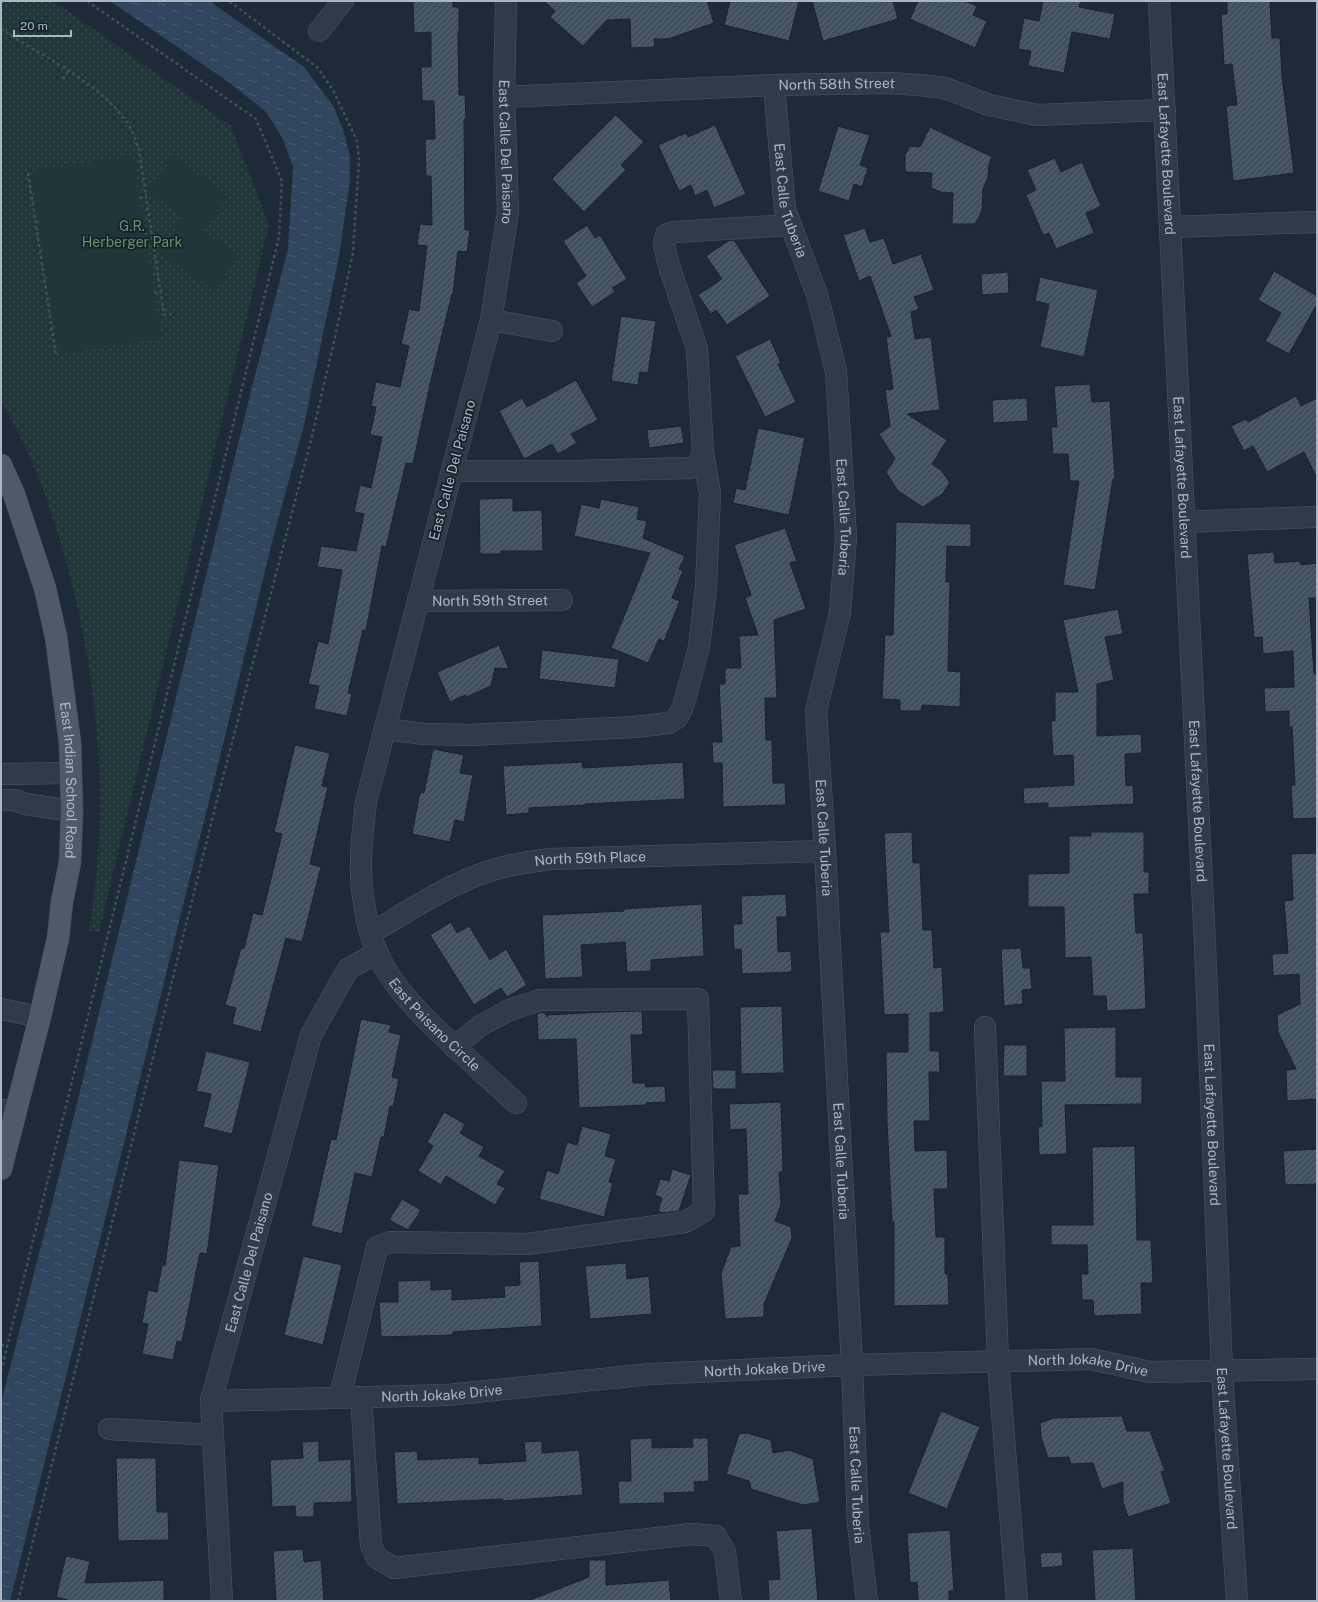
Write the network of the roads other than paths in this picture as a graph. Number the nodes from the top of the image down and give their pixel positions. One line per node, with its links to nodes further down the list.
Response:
1 (343, 1): 4 (street)
2 (506, 1): 6 (street, East Calle Del Paisano)
3 (1159, 1): 7 (street, East Lafayette Boulevard)
4 (319, 30)
5 (774, 85): 6 (street, North 58th Street); 7 (street, North 58th Street); 9 (street, East Calle Tuberia)
6 (504, 97): 11 (street, East Calle Del Paisano)
7 (1165, 110): 10 (street, East Lafayette Boulevard)
8 (1317, 222): 10 (street)
9 (791, 225): 13 (street); 25 (street, East Calle Tuberia)
10 (1171, 227): 17 (street, East Lafayette Boulevard)
11 (491, 320): 12 (street); 15 (street, East Calle Del Paisano)
12 (552, 331)
13 (702, 453): 15 (street); 20 (street)
14 (1, 465): 21 (main road, East Indian School Road)
15 (452, 470): 19 (street, East Calle Del Paisano)
16 (1314, 517): 17 (street)
17 (1184, 522): 38 (street, East Lafayette Boulevard)
18 (562, 600): 19 (street, North 59th Street)
19 (418, 601): 20 (street, East Calle Del Paisano)
20 (385, 729): 26 (street, East Calle Del Paisano)
21 (71, 773): 22 (street); 24 (main road, East Indian School Road)
22 (1, 774)
23 (1, 800): 24 (street)
24 (72, 811): 29 (main road, East Indian School Road)
25 (825, 852): 26 (street, North 59th Place); 36 (street, East Calle Tuberia)
26 (371, 932): 27 (street, East Paisano Circle)
27 (377, 953): 31 (street, East Paisano Circle); 41 (street, East Calle Del Paisano)
28 (1, 1009): 29 (street)
29 (40, 1017): 33 (main road, East Indian School Road)
30 (985, 1028): 35 (street)
31 (454, 1046): 32 (street, East Paisano Circle); 39 (street)
32 (516, 1103)
33 (8, 1111): 34 (main road, East Indian School Road)
34 (1, 1169)
35 (998, 1361): 36 (street, North Jokake Drive); 38 (street, North Jokake Drive); 47 (street)
36 (852, 1365): 40 (street, North Jokake Drive); 46 (street, East Calle Tuberia)
37 (1317, 1369): 38 (street, North Jokake Drive)
38 (1222, 1372): 48 (street, East Lafayette Boulevard)
39 (340, 1397): 40 (street, North Jokake Drive); 41 (street, North Jokake Drive)
40 (361, 1397): 45 (street)
41 (211, 1401): 43 (street, East Calle Del Paisano)
42 (109, 1429): 43 (street)
43 (213, 1435): 44 (street, East Calle Del Paisano)
44 (222, 1601)
45 (731, 1601)
46 (867, 1601)
47 (1017, 1601)
48 (1237, 1601)

